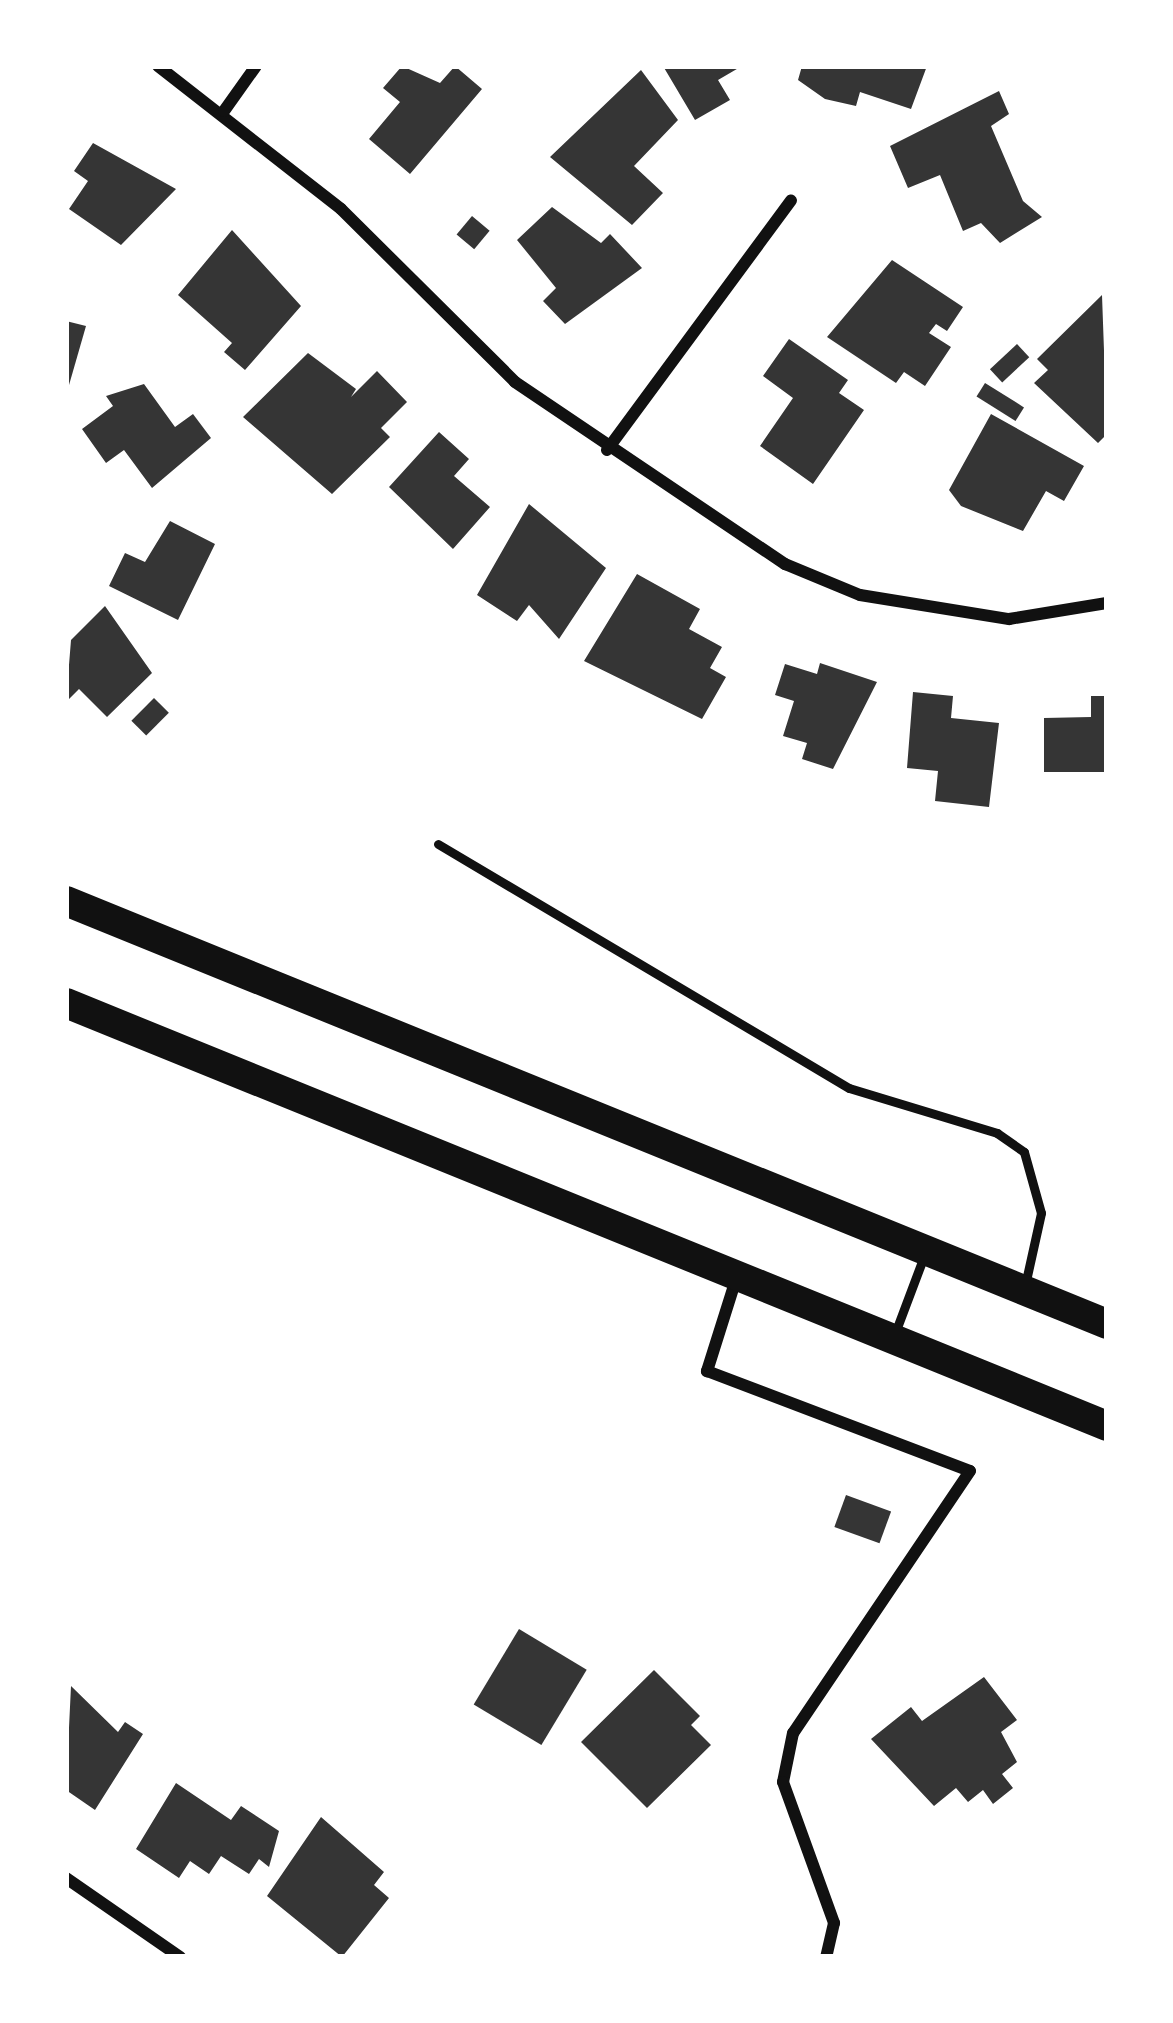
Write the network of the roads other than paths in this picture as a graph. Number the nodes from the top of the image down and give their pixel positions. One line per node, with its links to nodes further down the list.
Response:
1 (158, 66): 3 (street)
2 (256, 66): 3 (street)
3 (224, 110): 5 (street)
4 (791, 200): 5 (street)
5 (607, 449): 6 (street)
6 (1107, 603)
7 (438, 844): 12 (lane)
8 (66, 901): 10 (main road)
9 (66, 1003): 11 (main road)
10 (926, 1250): 12 (main road); 14 (lane)
11 (737, 1275): 14 (main road); 18 (street)
12 (1024, 1290): 13 (main road)
13 (1107, 1324)
14 (893, 1338): 15 (main road)
15 (1107, 1426)
16 (66, 1878): 17 (street)
17 (181, 1957)
18 (826, 1957)

